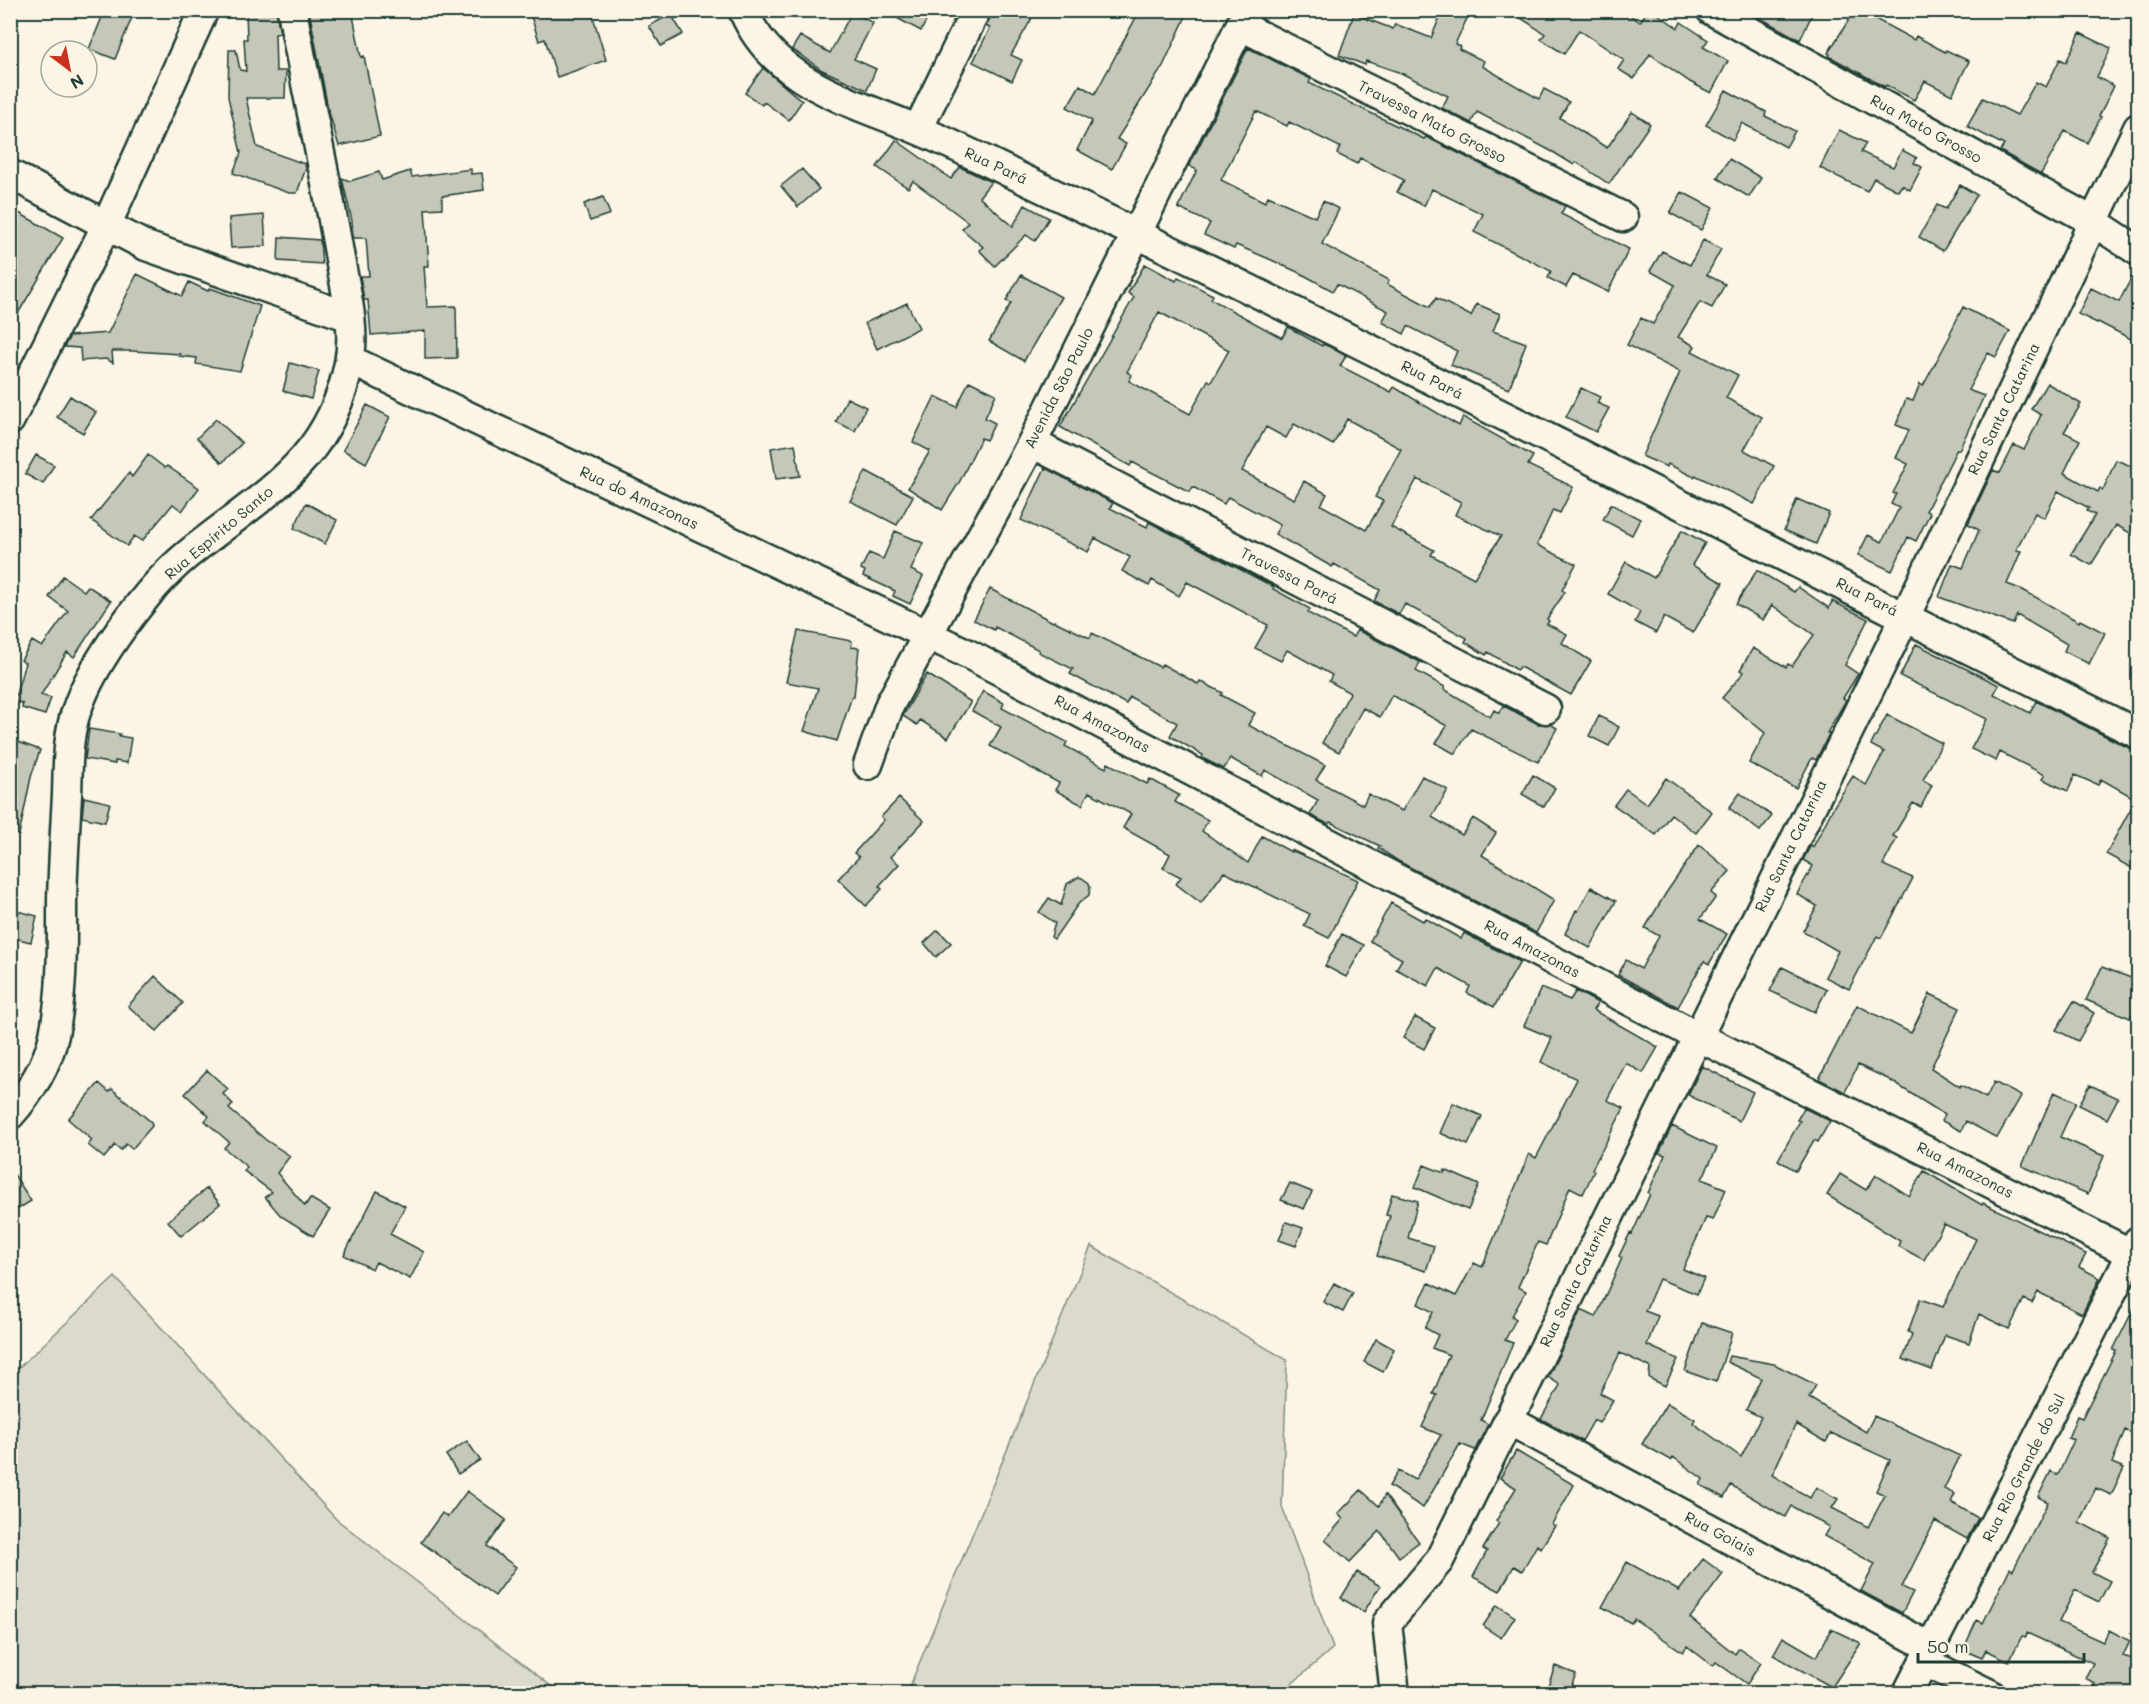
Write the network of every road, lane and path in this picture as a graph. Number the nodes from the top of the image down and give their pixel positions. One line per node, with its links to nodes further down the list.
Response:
1 (204, 10): 12 (street)
2 (292, 10): 15 (street, Rua Espírito Santo)
3 (743, 10): 8 (street, Rua Pará)
4 (976, 10): 8 (street)
5 (1715, 11): 11 (street, Rua Mato Grosso)
6 (1245, 18): 10 (street, Travessa Mato Grosso); 13 (street, Avenida São Paulo)
7 (2139, 128): 11 (street, Rua Santa Catarina)
8 (918, 129): 13 (street, Rua Pará)
9 (10, 174): 12 (street)
10 (1623, 217)
11 (2094, 222): 14 (street, Rua Mato Grosso); 19 (street, Rua Santa Catarina)
12 (106, 226): 15 (street); 17 (street)
13 (1137, 233): 18 (street, Avenida São Paulo); 19 (street, Rua Pará)
14 (2139, 251)
15 (350, 316): 16 (street, Rua Espírito Santo)
16 (350, 360): 20 (street, Rua do Amazonas); 25 (street, Rua Espírito Santo)
17 (10, 420)
18 (1032, 443): 20 (street, Avenida São Paulo); 21 (street, Travessa Pará)
19 (1905, 616): 22 (street, Rua Pará); 24 (street, Rua Santa Catarina)
20 (929, 635): 23 (street, Avenida São Paulo); 24 (street, Rua Amazonas)
21 (1546, 709)
22 (2139, 734)
23 (868, 765)
24 (1697, 1036): 26 (street, Rua Amazonas); 27 (street, Rua Santa Catarina)
25 (10, 1115)
26 (2136, 1251): 28 (street, Rua Rio Grande do Sul)
27 (1508, 1420): 28 (street, Rua Goiais); 29 (street, Rua Santa Catarina)
28 (1929, 1655): 30 (street, Rua Rio Grande do Sul); 31 (street, Rua Goiais)
29 (1395, 1694)
30 (1907, 1694)
31 (1990, 1694)

